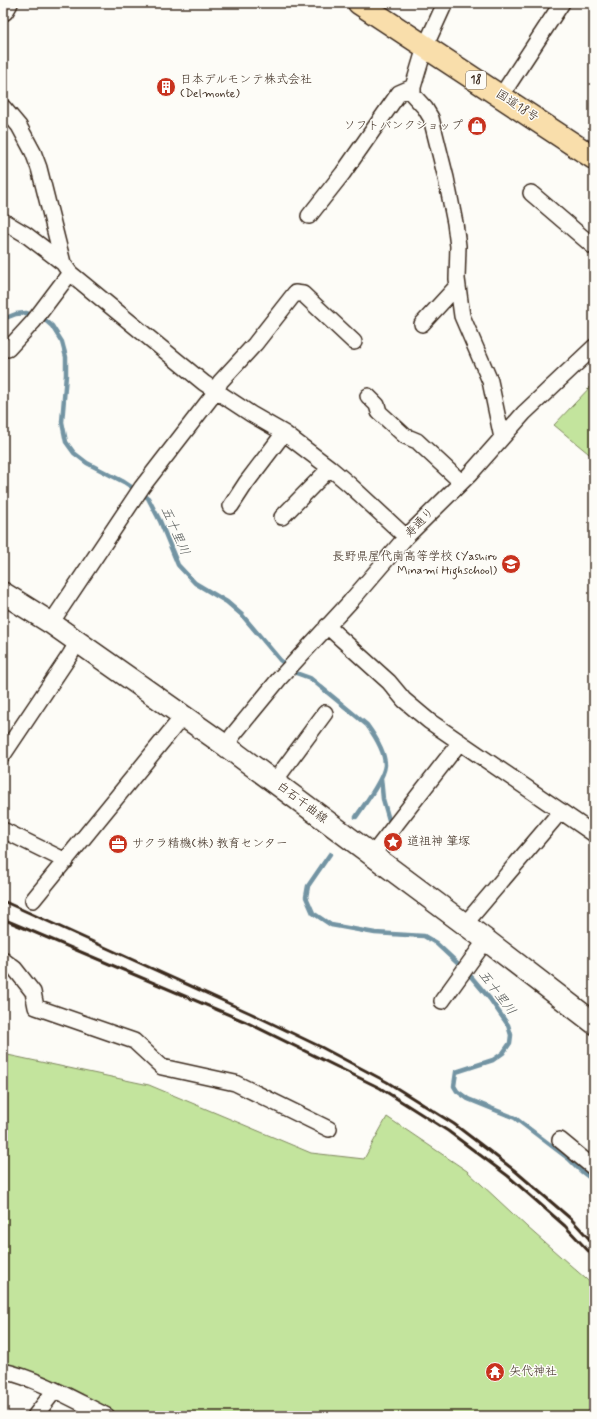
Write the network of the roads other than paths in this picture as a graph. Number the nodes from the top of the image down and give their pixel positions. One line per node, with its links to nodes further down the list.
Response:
1 (7, 3): 5 (main road)
2 (359, 3): 6 (highway, 国道18号 / 18)
3 (445, 3): 6 (street)
4 (562, 3): 8 (street)
5 (3, 10)
6 (425, 47): 7 (street); 8 (highway, 国道18号 / 18)
7 (413, 87): 12 (street); 16 (street)
8 (501, 96): 10 (highway, 国道18号 / 18)
9 (3, 107): 15 (street)
10 (594, 158)
11 (532, 194): 14 (street)
12 (309, 216)
13 (3, 221): 15 (street)
14 (594, 247)
15 (66, 268): 20 (street); 21 (street)
16 (458, 286): 17 (street); 24 (street)
17 (422, 324)
18 (354, 342): 21 (street)
19 (594, 347): 24 (street, 寿通り)
20 (8, 349)
21 (217, 390): 23 (street); 31 (street)
22 (368, 396): 26 (street)
23 (284, 432): 25 (street); 27 (street)
24 (502, 438): 26 (street, 寿通り)
25 (330, 468): 28 (street); 29 (street)
26 (461, 482): 29 (street, 寿通り)
27 (231, 506)
28 (282, 516)
29 (406, 537): 32 (street, 寿通り)
30 (3, 593): 31 (main road, 白石千曲線)
31 (52, 623): 33 (main road, 白石千曲線)
32 (327, 626): 36 (street); 37 (street, 寿通り)
33 (78, 641): 35 (main road, 白石千曲線); 38 (street)
34 (325, 713): 39 (street)
35 (183, 716): 37 (main road, 白石千曲線); 44 (street)
36 (460, 742): 40 (street); 43 (street)
37 (226, 746): 39 (main road, 白石千曲線)
38 (3, 755)
39 (274, 782): 43 (main road, 白石千曲線)
40 (561, 811): 42 (street); 46 (street)
41 (3, 830): 44 (street)
42 (594, 834)
43 (372, 855): 46 (main road, 白石千曲線)
44 (66, 861): 45 (street)
45 (33, 900)
46 (465, 924): 47 (main road, 白石千曲線)
47 (486, 940): 49 (street); 50 (main road, 白石千曲線)
48 (3, 960): 51 (street)
49 (442, 1001)
50 (594, 1023)
51 (329, 1129)
52 (560, 1140): 53 (street)
53 (594, 1168)
54 (3, 1372): 55 (street)
55 (55, 1390): 56 (street); 57 (street)
56 (35, 1416)
57 (107, 1416)

